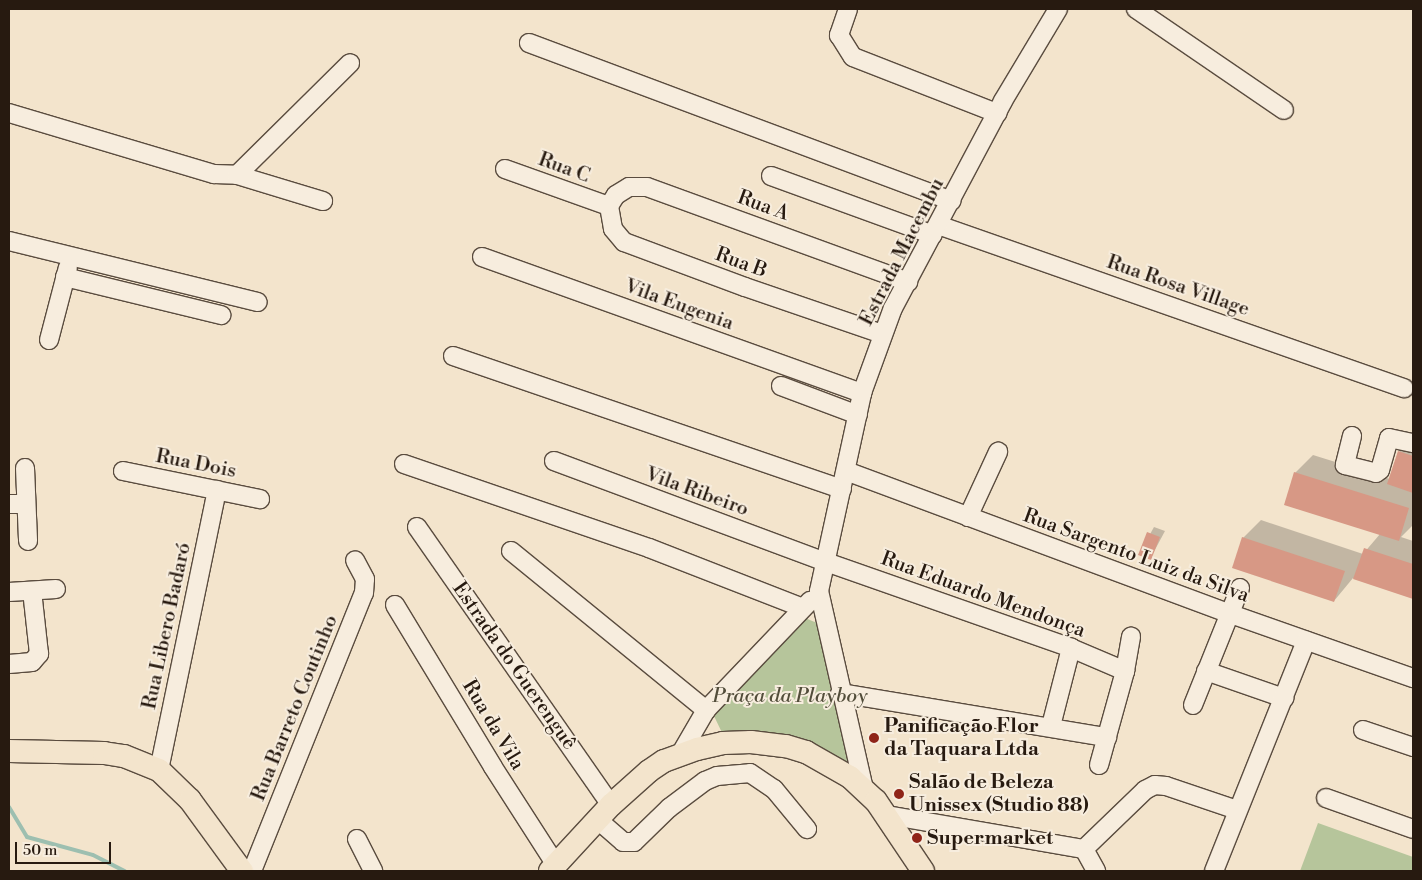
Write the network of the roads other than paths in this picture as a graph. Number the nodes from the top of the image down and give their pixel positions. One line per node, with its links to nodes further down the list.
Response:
1 (1058, 9): 7 (street, Estrada Macembu)
2 (1136, 9): 6 (street)
3 (839, 12): 7 (street)
4 (529, 43): 13 (street)
5 (350, 63): 10 (street)
6 (1284, 110)
7 (997, 112): 13 (street, Estrada Macembu)
8 (9, 113): 10 (street)
9 (505, 169): 14 (street, Rua C)
10 (237, 175): 12 (street)
11 (771, 176): 15 (street, Rua Rosa Village)
12 (324, 201)
13 (951, 201): 15 (street, Estrada Macembu)
14 (608, 206): 20 (street, Rua A); 23 (street, Rua B)
15 (936, 230): 20 (street, Estrada Macembu); 27 (street, Rua Rosa Village)
16 (9, 241): 17 (street)
17 (71, 257): 19 (street); 21 (street)
18 (482, 257): 28 (street, Vila Eugenia)
19 (65, 277): 22 (street); 24 (street)
20 (908, 282): 23 (street, Estrada Macembu)
21 (258, 302)
22 (221, 315)
23 (882, 334): 28 (street, Estrada Macembu)
24 (49, 340)
25 (453, 356): 38 (street)
26 (781, 386): 29 (street)
27 (1404, 388)
28 (862, 393): 29 (street, Estrada Macembu)
29 (858, 415): 36 (street, Estrada Macembu)
30 (1352, 436): 31 (street)
31 (1413, 443)
32 (998, 452): 43 (street)
33 (554, 461): 48 (street, Vila Ribeiro)
34 (404, 464): 55 (street)
35 (25, 468): 42 (street)
36 (846, 471): 38 (street, Estrada Macembu); 43 (street, Rua Sargento Luiz da Silva)
37 (123, 472): 39 (street, Rua Dois)
38 (842, 489): 48 (street, Estrada Macembu)
39 (218, 490): 40 (street, Rua Dois); 75 (street, Rua Libero Badaró)
40 (260, 499)
41 (9, 504): 42 (street)
42 (26, 504): 45 (street)
43 (968, 517): 56 (street, Rua Sargento Luiz da Silva)
44 (417, 527): 79 (street, Estrada do Guerenguê)
45 (28, 541)
46 (511, 551): 67 (street)
47 (355, 560): 86 (street, Rua Barreto Coutinho)
48 (826, 562): 52 (street, Estrada Macembu); 59 (street, Rua Eduardo Mendonça)
49 (1240, 588): 56 (street)
50 (56, 589): 51 (street)
51 (32, 591): 53 (street); 60 (street)
52 (819, 591): 55 (street, Estrada Macembu); 64 (street, Estrada Macembu)
53 (9, 592)
54 (395, 605): 85 (street, Rua da Vila)
55 (803, 608): 67 (street, Estrada Macembu)
56 (1228, 613): 58 (street, Rua Sargento Luiz da Silva); 62 (street)
57 (1131, 637): 61 (street)
58 (1306, 641): 63 (street, Rua Sargento Luiz da Silva); 65 (street)
59 (1071, 648): 61 (street, Rua Eduardo Mendonça); 68 (street)
60 (9, 664)
61 (1126, 671): 70 (street)
62 (1206, 671): 65 (street); 66 (street)
63 (1413, 678)
64 (840, 693): 68 (street); 76 (street, Estrada Macembu)
65 (1284, 698): 78 (street)
66 (1193, 705)
67 (706, 710): 73 (street, Estrada Macembu)
68 (1051, 726): 70 (street)
69 (1363, 730): 71 (street)
70 (1107, 737): 74 (street)
71 (1413, 747)
72 (9, 751): 75 (main road)
73 (680, 753): 76 (main road); 79 (main road)
74 (1099, 764)
75 (159, 770): 86 (main road)
76 (864, 789): 80 (main road)
77 (1326, 798): 82 (street)
78 (1237, 810): 84 (street); 90 (street)
79 (605, 813): 81 (street, Estrada do Guerenguê); 85 (main road)
80 (887, 815): 84 (street); 88 (main road)
81 (807, 829)
82 (1413, 829)
83 (357, 839): 87 (street)
84 (1084, 849): 89 (street)
85 (553, 868)
86 (243, 871)
87 (373, 871)
88 (922, 871)
89 (1096, 871)
90 (1214, 871)

